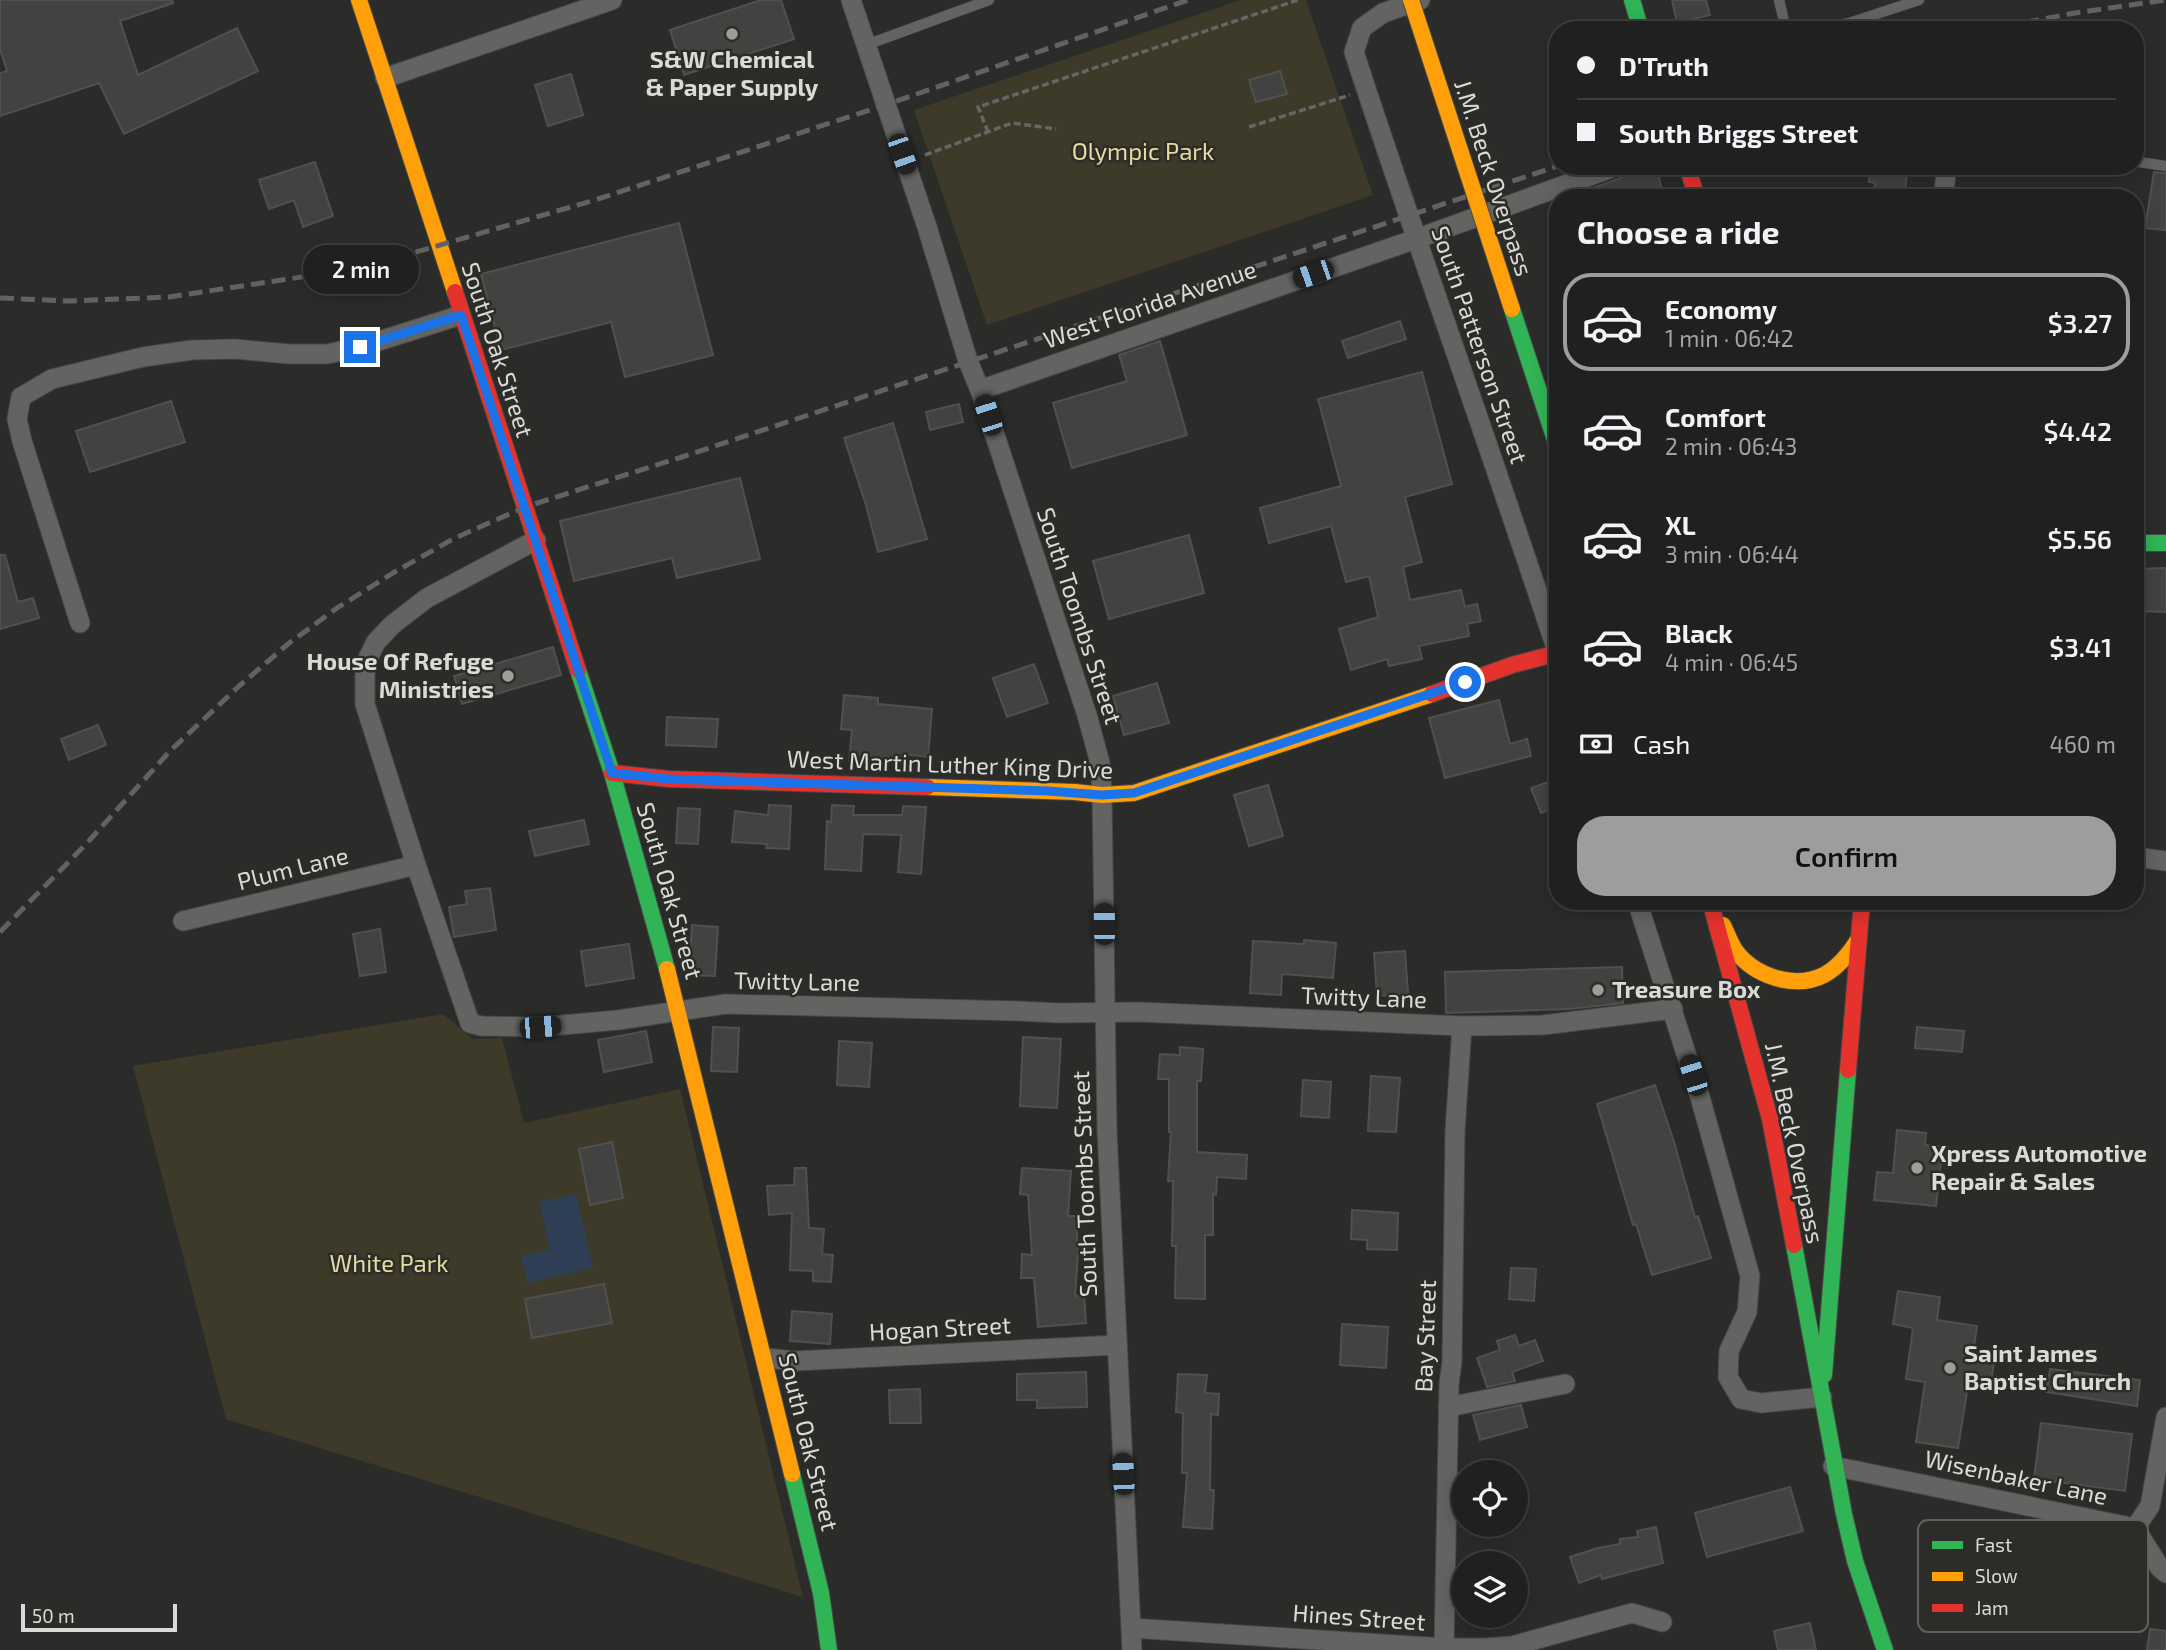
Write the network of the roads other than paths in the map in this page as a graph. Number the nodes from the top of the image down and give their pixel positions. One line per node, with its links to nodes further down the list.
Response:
1 (359, 0): 14 (main road, South Oak Street)
2 (612, 0): 14 (street)
3 (850, 0): 13 (street, South Toombs Street)
4 (989, 0): 13 (lane)
5 (1411, 0): 23 (main road, J.M. Beck Overpass, bridge)
6 (1420, 0): 20 (street, South Patterson Street)
7 (1632, 0): 10 (main road)
8 (1779, 0): 11 (lane)
9 (1919, 0): 12 (lane)
10 (1638, 21)
11 (1784, 21)
12 (1855, 21)
13 (866, 46): 22 (street, South Toombs Street)
14 (385, 78): 21 (main road, South Oak Street)
15 (2144, 163): 16 (lane)
16 (2166, 166)
17 (1592, 175): 18 (street, West Florida Avenue)
18 (1554, 189)
19 (1549, 191): 20 (street, West Florida Avenue)
20 (1416, 239): 22 (street, West Florida Avenue); 28 (street, South Patterson Street)
21 (461, 315): 24 (main road, South Oak Street); 27 (street)
22 (980, 390): 31 (street, South Toombs Street)
23 (1549, 422)
24 (536, 540): 30 (main road, South Oak Street); 34 (street, Twitty Lane)
25 (2144, 543): 26 (main road)
26 (2166, 543)
27 (80, 623)
28 (1549, 629)
29 (1549, 655): 31 (main road, West Martin Luther King Drive)
30 (612, 773): 31 (main road, West Martin Luther King Drive); 42 (main road, South Oak Street)
31 (1102, 795): 43 (street, South Toombs Street)
32 (2144, 859): 33 (street)
33 (2166, 861)
34 (416, 865): 39 (street, Plum Lane); 42 (street, Twitty Lane)
35 (1640, 910): 41 (street)
36 (1713, 910): 48 (main road, J.M. Beck Overpass)
37 (1714, 910): 40 (main road)
38 (1861, 910): 40 (main road)
39 (183, 921)
40 (1858, 940): 48 (main road)
41 (1672, 1009): 44 (street, Twitty Lane); 48 (street)
42 (679, 1012): 43 (street, Twitty Lane); 46 (main road, South Oak Street)
43 (1104, 1012): 44 (street, Twitty Lane); 45 (street, South Toombs Street)
44 (1462, 1026): 49 (street, Bay Street)
45 (1117, 1345): 46 (street, Hogan Street); 57 (street, South Toombs Street)
46 (765, 1358): 59 (main road, South Oak Street)
47 (1565, 1384): 49 (street)
48 (1822, 1397): 51 (main road)
49 (1448, 1407): 58 (street, Bay Street)
50 (2166, 1417): 53 (street)
51 (1833, 1466): 52 (street, Wisenbaker Lane); 61 (main road)
52 (2096, 1520)
53 (2140, 1520)
54 (2148, 1549): 55 (street, Wisenbaker Lane)
55 (2166, 1573)
56 (1662, 1622): 58 (street, Hines Street)
57 (1131, 1628): 58 (street, Hines Street); 60 (street, South Toombs Street)
58 (1444, 1648)
59 (829, 1650)
60 (1132, 1650)
61 (1885, 1650)

